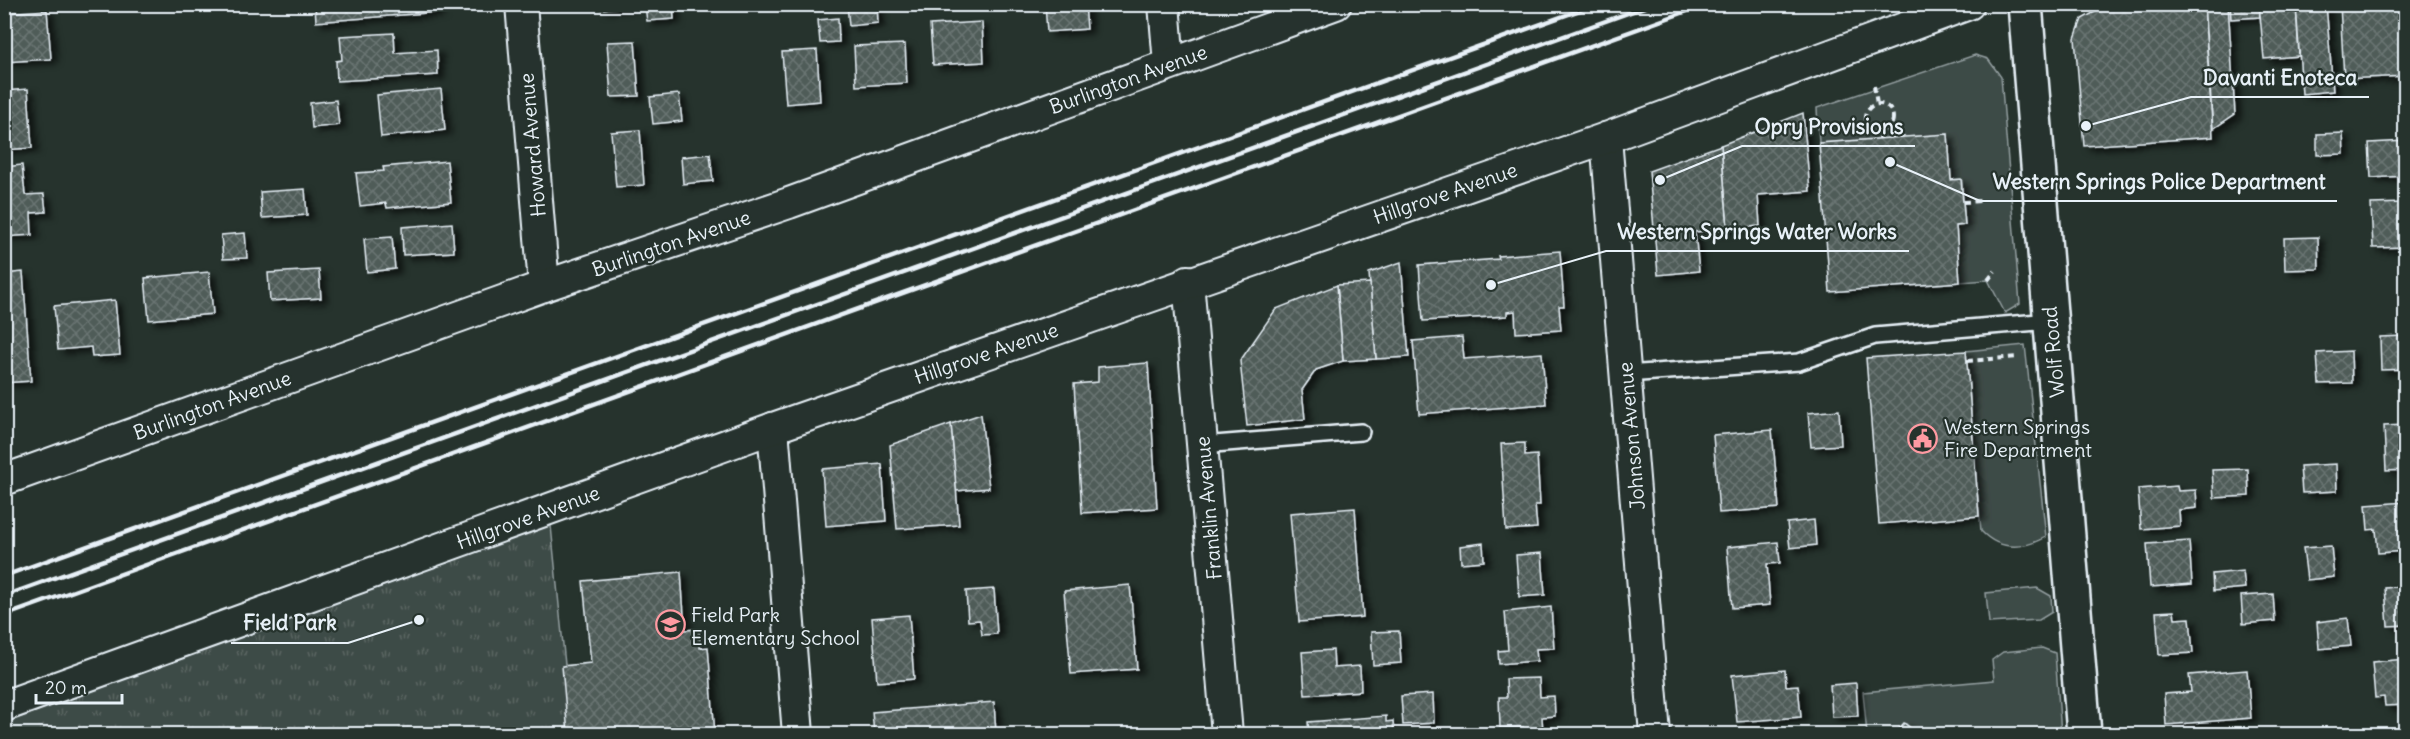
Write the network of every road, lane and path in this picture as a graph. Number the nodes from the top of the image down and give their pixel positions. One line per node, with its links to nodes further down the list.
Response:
1 (521, 4): 17 (street, Howard Avenue)
2 (1164, 4): 6 (street)
3 (1336, 4): 6 (street, Burlington Avenue)
4 (1968, 4): 10 (street, Hillgrove Avenue)
5 (2025, 4): 18 (main road, Wolf Road)
6 (1169, 64): 17 (street, Burlington Avenue)
7 (1874, 86): 8 (path)
8 (1877, 104): 9 (path); 9 (path)
9 (1880, 132): 11 (path)
10 (1606, 138): 16 (street, Hillgrove Avenue); 21 (street, Johnson Avenue)
11 (1880, 138)
12 (1982, 201): 13 (path)
13 (1963, 202)
14 (1995, 271): 15 (path)
15 (1989, 280)
16 (1188, 281): 22 (street, Hillgrove Avenue); 24 (street, Franklin Avenue)
17 (544, 286): 25 (street, Burlington Avenue)
18 (2050, 321): 21 (lane); 30 (main road, Wolf Road)
19 (2018, 357): 20 (path)
20 (1967, 361)
21 (1626, 374): 29 (street, Johnson Avenue)
22 (773, 428): 26 (street, Hillgrove Avenue); 27 (street)
23 (1361, 432): 24 (lane)
24 (1202, 445): 28 (street, Franklin Avenue)
25 (4, 480)
26 (4, 706)
27 (798, 735)
28 (1227, 735)
29 (1655, 735)
30 (2084, 735)

